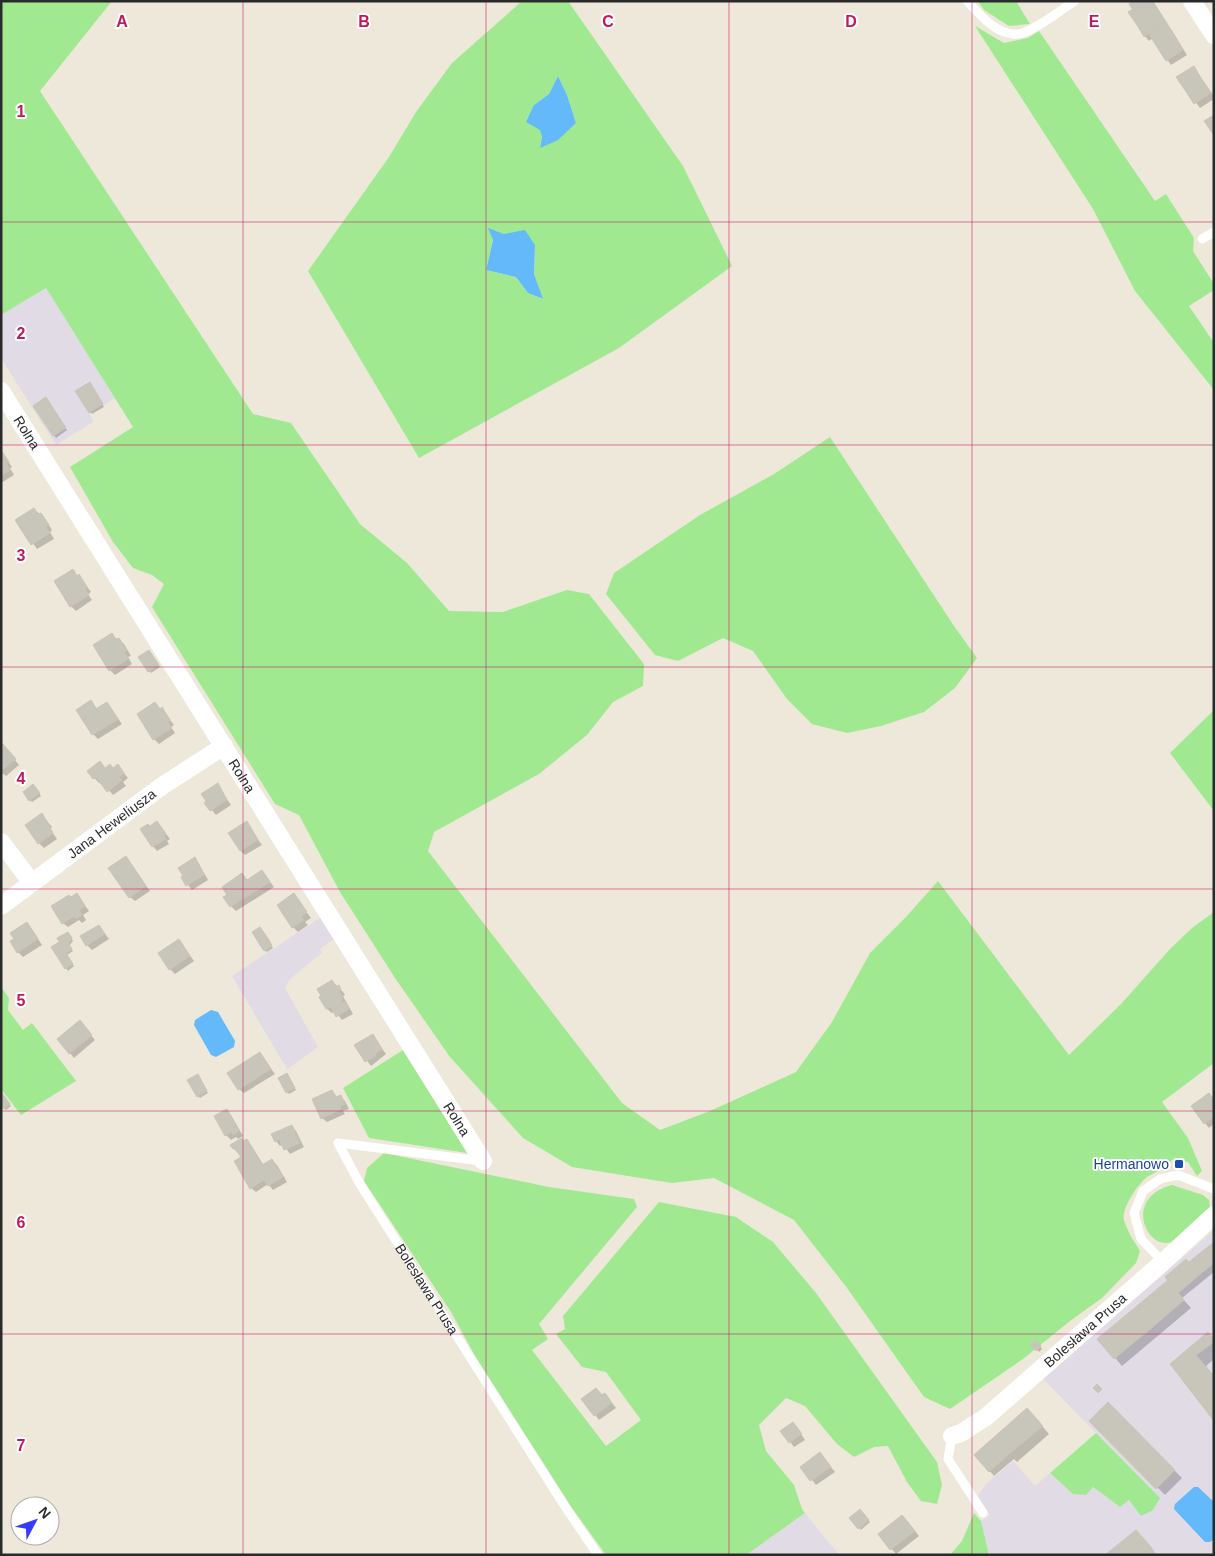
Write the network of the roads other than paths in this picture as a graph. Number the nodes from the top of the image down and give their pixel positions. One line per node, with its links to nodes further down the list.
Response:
1 (967, 1): 2 (lane)
2 (1075, 1)
3 (1192, 1): 4 (street)
4 (1214, 35)
5 (1214, 232): 6 (lane)
6 (1202, 239)
7 (1, 390): 8 (street, Rolna)
8 (224, 746): 10 (street, Jana Heweliusza); 12 (street, Rolna)
9 (1, 842): 10 (street)
10 (32, 883): 11 (street, Jana Heweliusza)
11 (1, 906)
12 (483, 1161): 18 (lane, Bolesława Prusa)
13 (1214, 1189): 15 (lane)
14 (1214, 1215): 15 (street, Bolesława Prusa)
15 (1163, 1262): 16 (street, Bolesława Prusa)
16 (952, 1436): 17 (lane)
17 (983, 1513)
18 (598, 1555)

